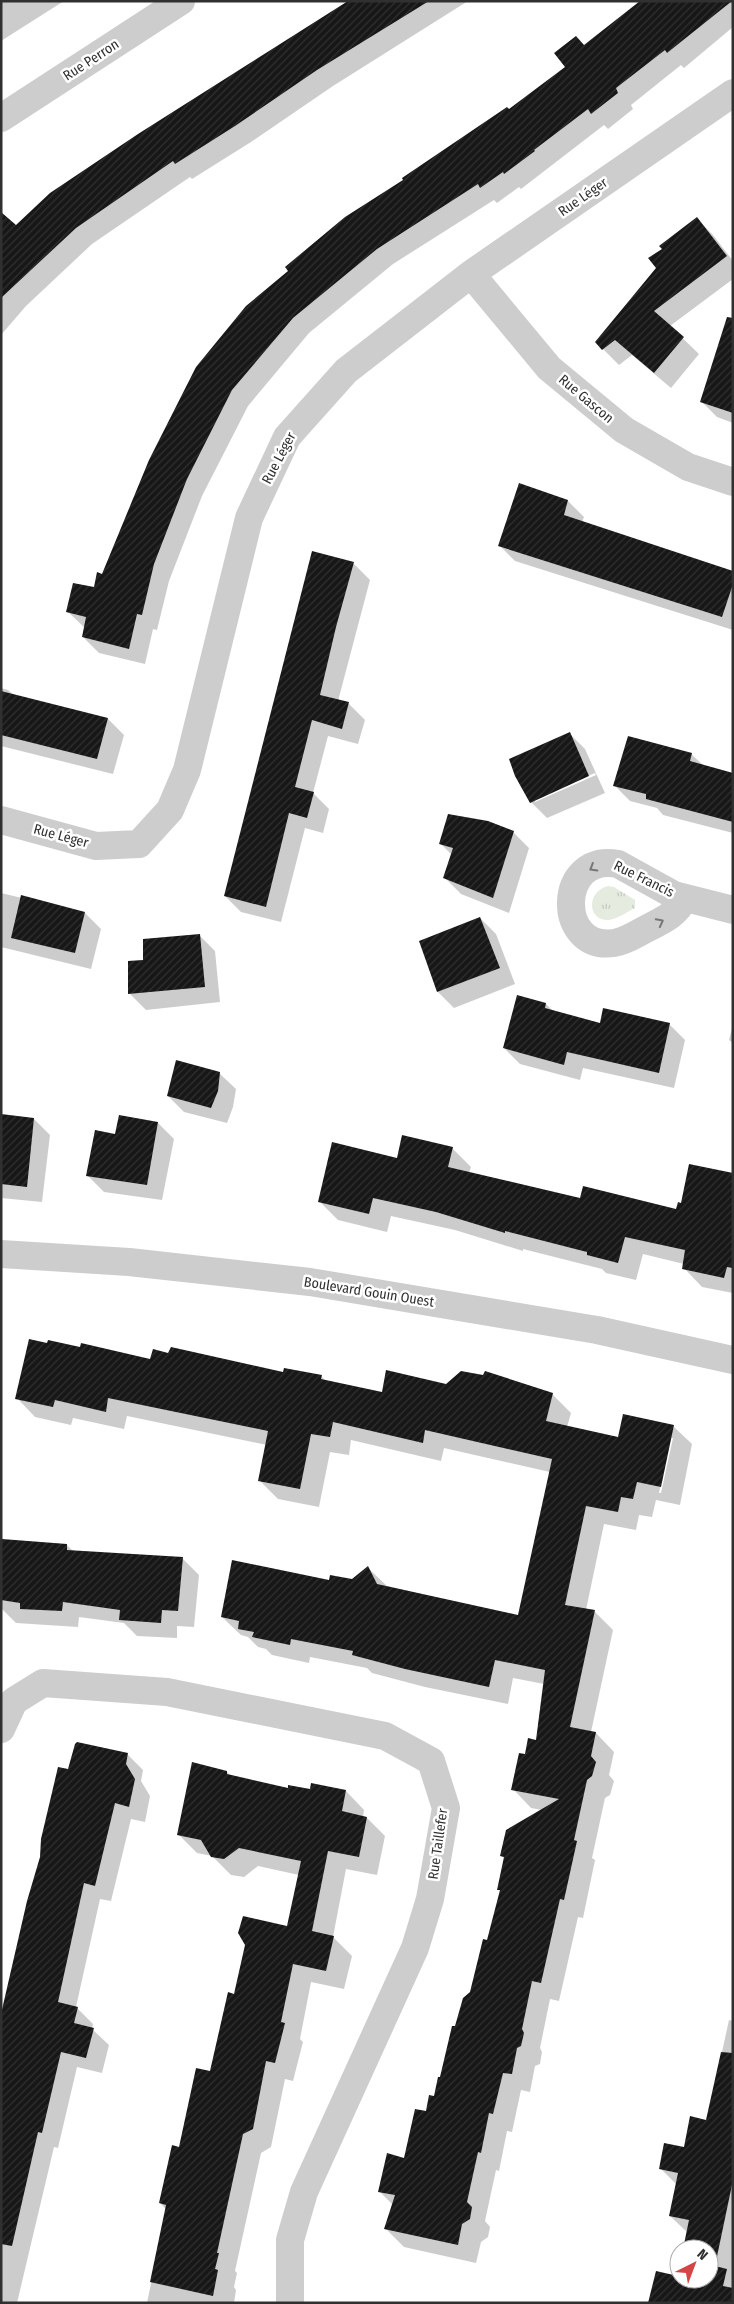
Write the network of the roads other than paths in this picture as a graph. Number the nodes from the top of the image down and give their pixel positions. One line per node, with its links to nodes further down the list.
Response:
1 (180, 1): 3 (street, Rue Perron)
2 (733, 93): 4 (street, Rue Léger)
3 (1, 118)
4 (471, 274): 5 (street, Rue Gascon); 6 (street, Rue Léger)
5 (733, 482)
6 (1, 820)
7 (684, 898): 8 (street, Rue Francis)
8 (733, 910)
9 (1, 1254): 10 (street, Boulevard Gouin Ouest)
10 (733, 1360)
11 (1, 1729): 12 (street, Rue Taillefer)
12 (290, 2303)

